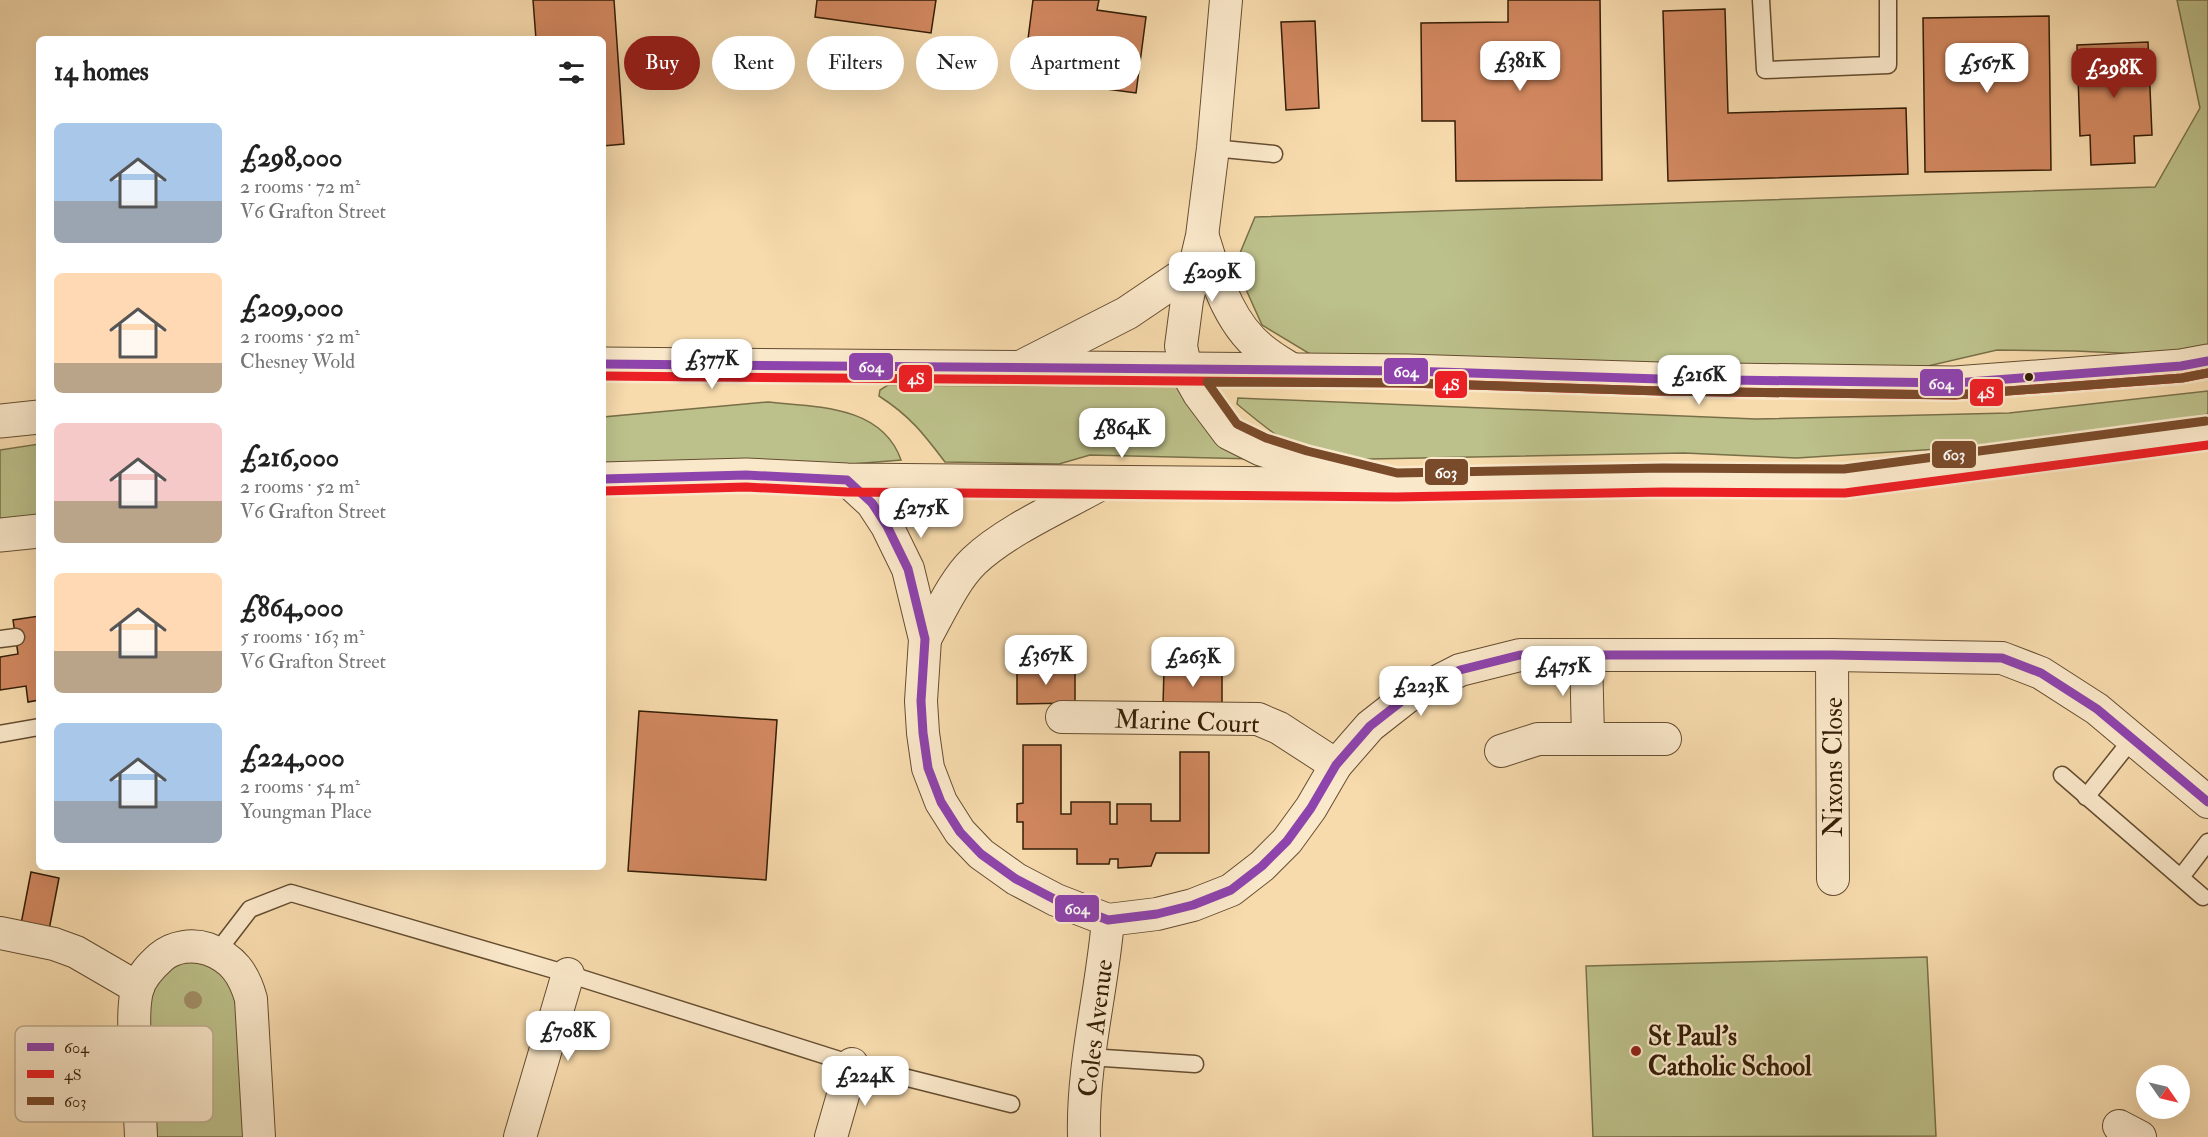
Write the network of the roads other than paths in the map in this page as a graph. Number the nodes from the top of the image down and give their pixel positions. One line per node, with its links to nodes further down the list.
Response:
1 (1227, 0): 4 (street)
2 (1761, 0): 3 (lane)
3 (1888, 0)
4 (1213, 148): 5 (lane); 6 (street)
5 (1274, 154)
6 (1202, 236): 7 (street); 12 (street)
7 (1195, 267): 10 (street); 11 (street)
8 (2208, 361): 12 (street)
9 (606, 364): 10 (street)
10 (1020, 367): 11 (street)
11 (1186, 370): 12 (street); 17 (street)
12 (1296, 372)
13 (2208, 433): 17 (street)
14 (606, 479): 15 (street)
15 (847, 480): 16 (street); 20 (street)
16 (1101, 484): 17 (street); 20 (street)
17 (1396, 485)
18 (36, 531): 19 (street)
19 (0, 536)
20 (926, 639): 38 (street)
21 (1586, 655): 22 (street); 26 (street); 30 (street)
22 (1832, 655): 27 (street); 36 (street, Nixons Close)
23 (1062, 717): 30 (street, Marine Court)
24 (36, 728): 25 (lane)
25 (0, 734)
26 (1588, 738): 28 (street); 29 (street)
27 (2133, 738): 32 (street); 33 (lane)
28 (1665, 739)
29 (1501, 751)
30 (1336, 765): 38 (street)
31 (2062, 775): 33 (lane)
32 (2203, 790)
33 (2086, 797): 35 (lane)
34 (2208, 842): 35 (lane)
35 (2181, 877): 37 (lane)
36 (1833, 879)
37 (2204, 897)
38 (1108, 920): 44 (street, Coles Avenue)
39 (0, 933): 42 (street)
40 (217, 952): 41 (lane); 42 (street); 50 (street)
41 (568, 974): 45 (lane); 51 (street)
42 (138, 988): 43 (street)
43 (135, 1026)
44 (1089, 1057): 46 (lane); 53 (street, Coles Avenue)
45 (852, 1064): 47 (lane); 52 (street)
46 (1194, 1064)
47 (1011, 1104)
48 (140, 1122): 49 (street)
49 (141, 1137)
50 (259, 1137)
51 (520, 1137)
52 (831, 1137)
53 (1084, 1137)

